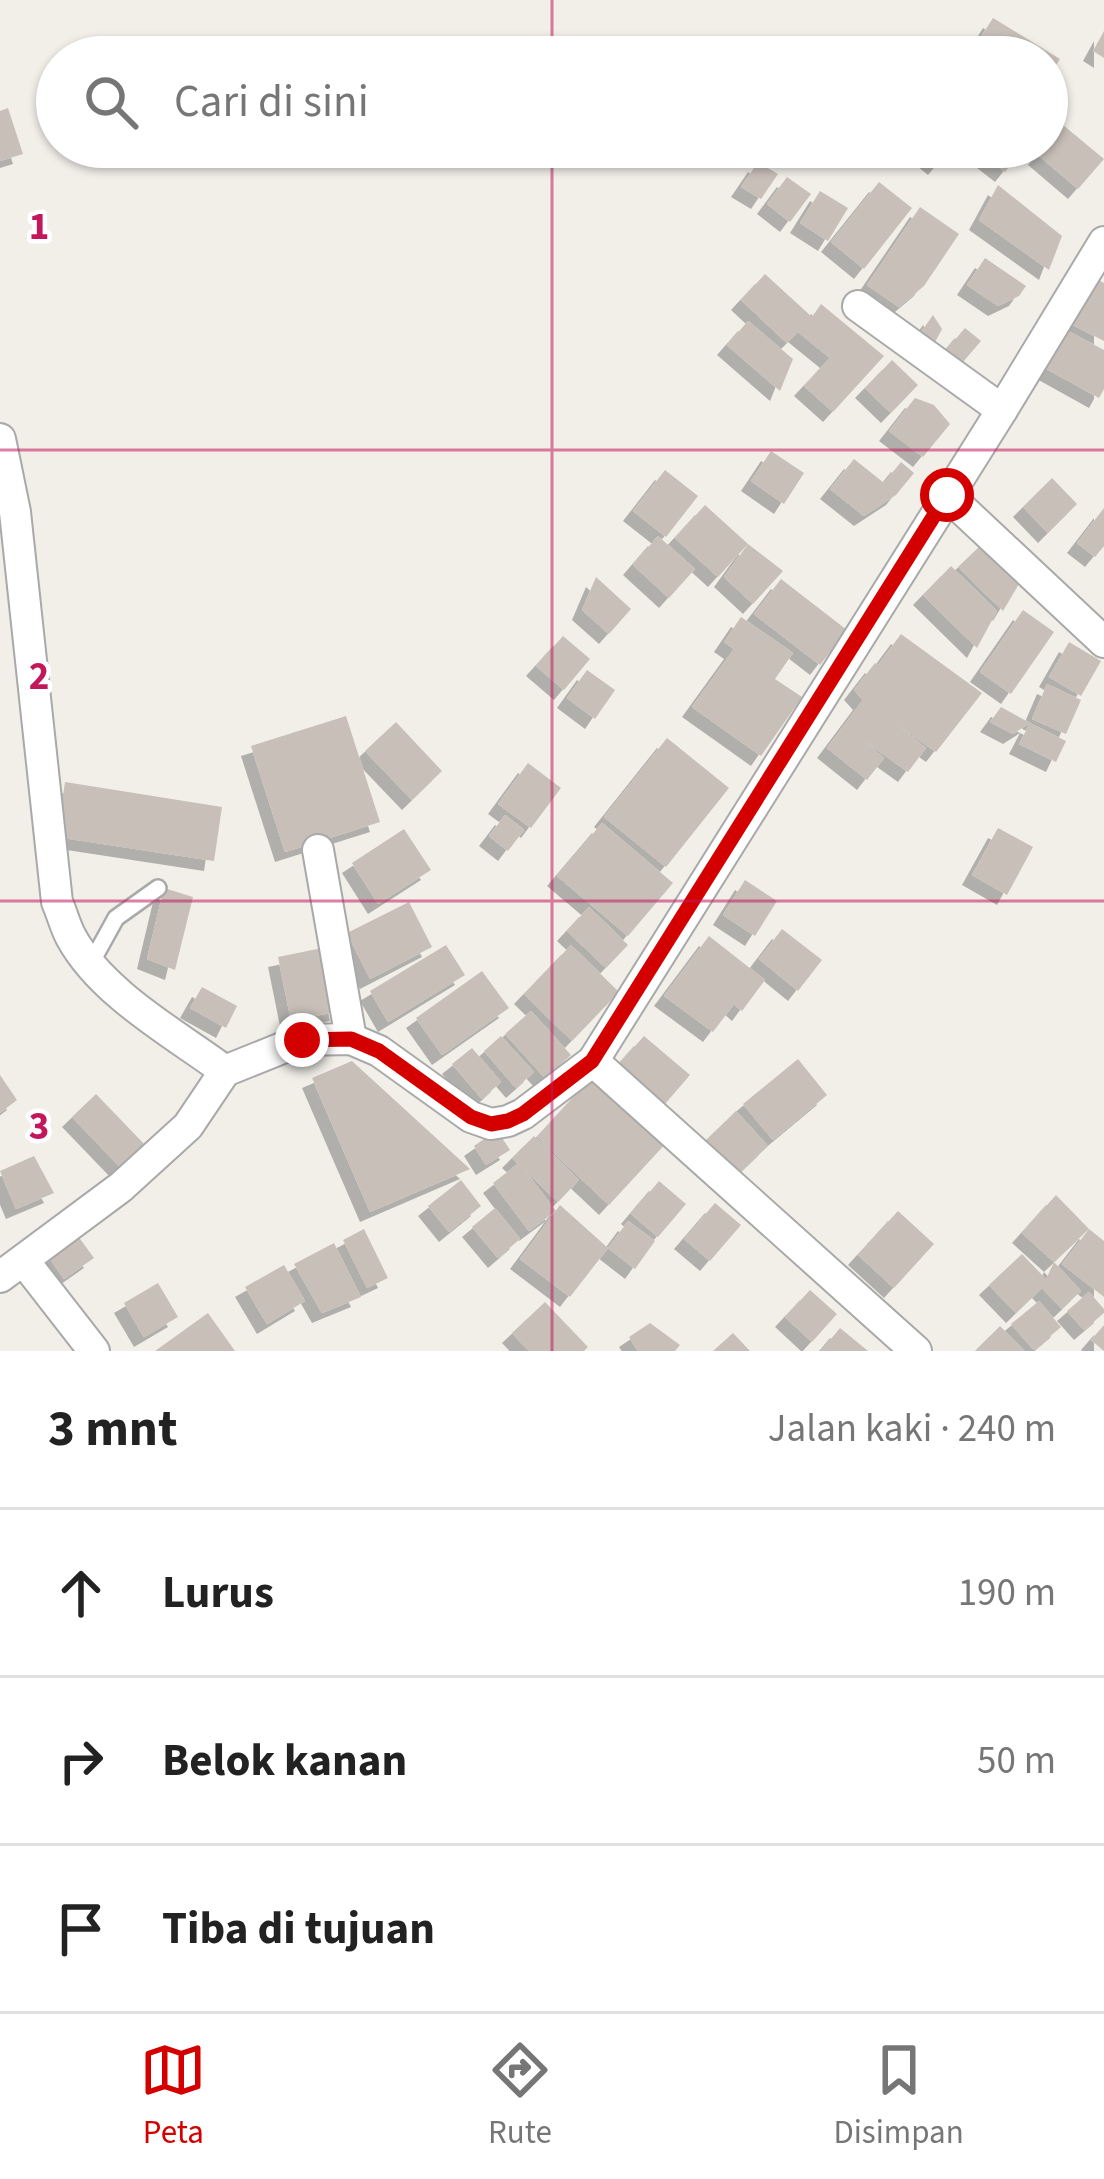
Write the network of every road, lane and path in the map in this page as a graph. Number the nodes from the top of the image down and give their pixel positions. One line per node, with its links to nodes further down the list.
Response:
1 (1104, 242): 3 (street)
2 (858, 306): 3 (street)
3 (1001, 410): 5 (street)
4 (0, 439): 9 (street)
5 (947, 495): 6 (street); 11 (street)
6 (1104, 642)
7 (318, 850): 10 (street)
8 (158, 888): 9 (lane)
9 (90, 965): 12 (street)
10 (351, 1039): 11 (street); 12 (street)
11 (592, 1061): 15 (street)
12 (225, 1071): 13 (street)
13 (12, 1269): 14 (street)
14 (94, 1351)
15 (916, 1351)

